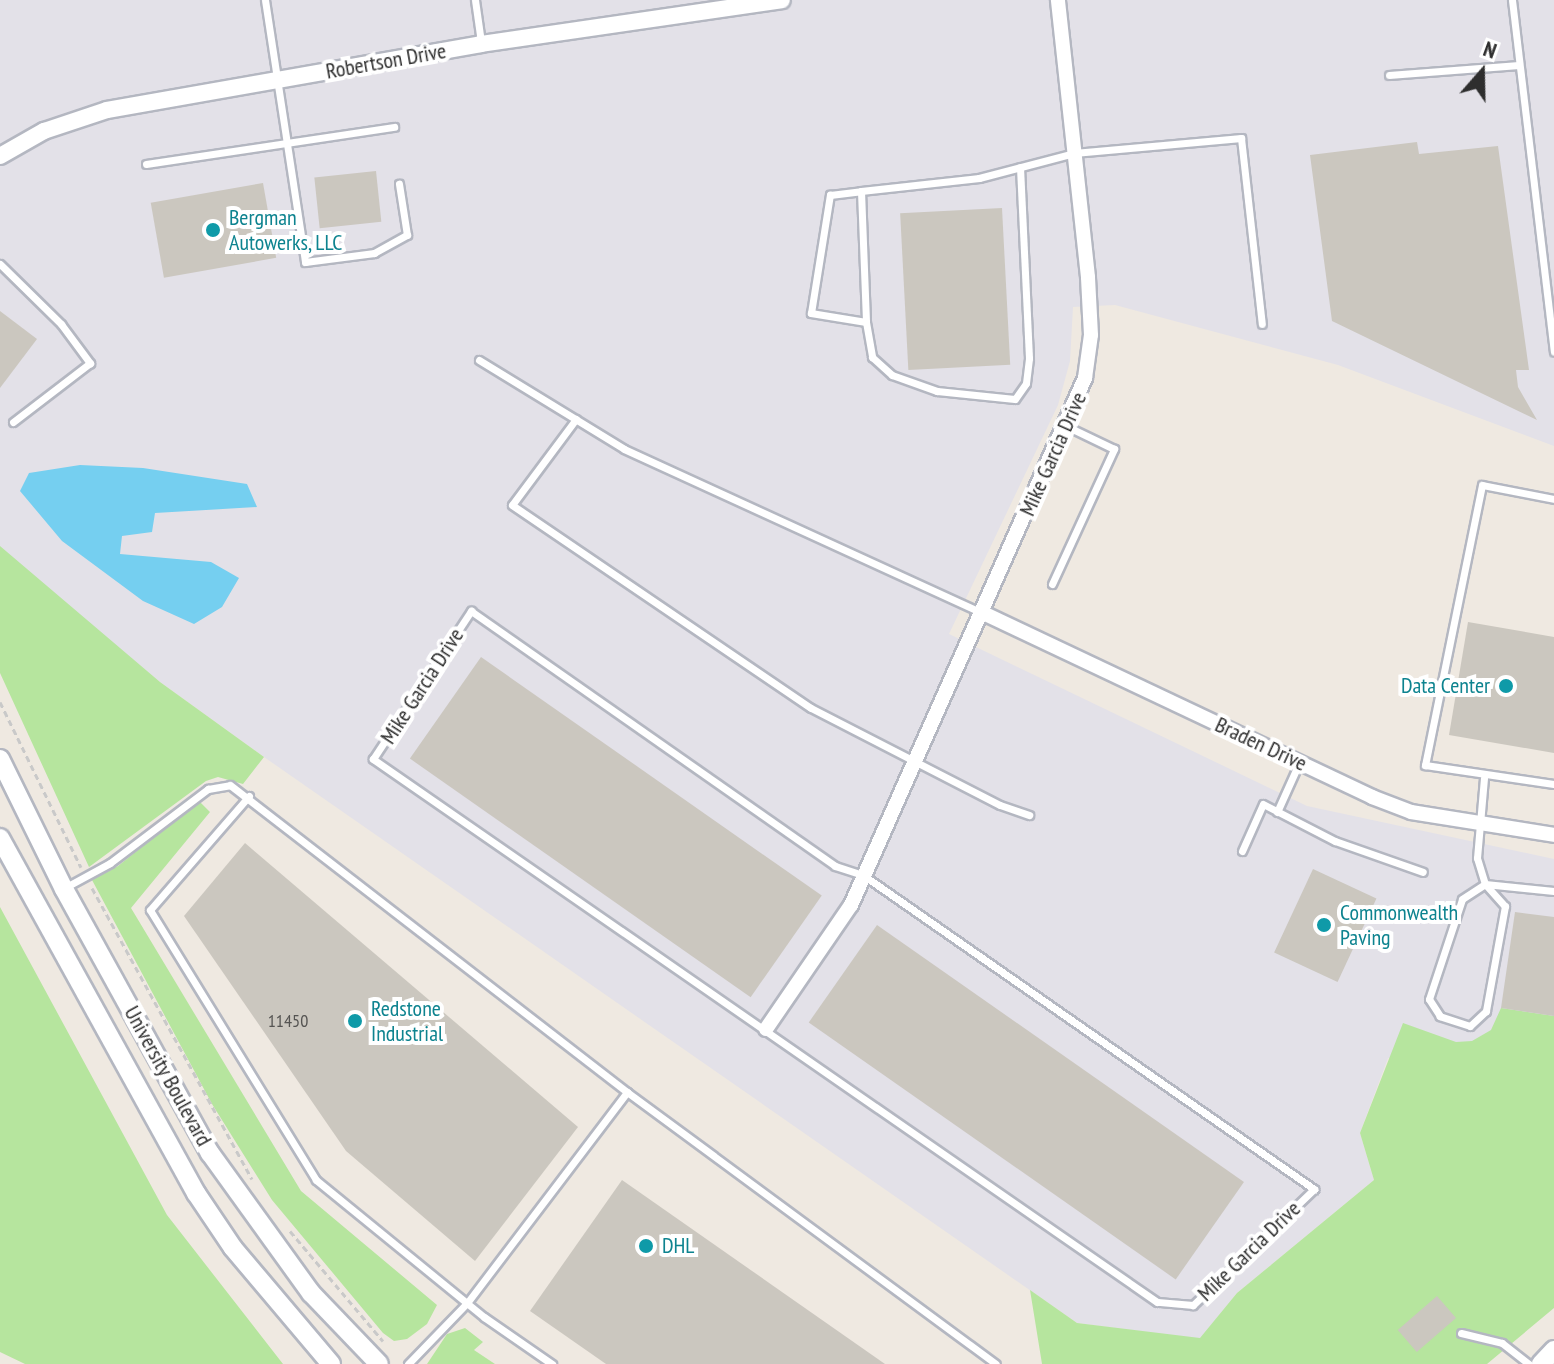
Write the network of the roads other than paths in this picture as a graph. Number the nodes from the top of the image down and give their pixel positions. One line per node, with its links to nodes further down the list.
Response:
1 (265, 0): 9 (lane)
2 (475, 0): 6 (lane)
3 (782, 0): 6 (street, Robertson Drive)
4 (1058, 0): 12 (street, Mike Garcia Drive)
5 (1512, 0): 7 (lane)
6 (481, 44): 9 (street, Robertson Drive)
7 (1519, 65): 8 (lane); 21 (lane)
8 (1389, 75)
9 (279, 80): 11 (lane); 13 (street, Robertson Drive)
10 (394, 127): 11 (lane)
11 (285, 143): 14 (lane); 16 (lane)
12 (1074, 153): 15 (lane); 20 (lane); 25 (street, Mike Garcia Drive)
13 (0, 156)
14 (146, 164)
15 (1020, 167): 17 (lane); 19 (lane)
16 (399, 184)
17 (861, 191): 19 (lane); 19 (lane)
18 (0, 264): 24 (lane)
19 (866, 322)
20 (1262, 324)
21 (1554, 352)
22 (479, 360): 23 (lane)
23 (576, 419): 28 (lane); 31 (lane)
24 (13, 422)
25 (1068, 427): 27 (lane); 28 (street, Mike Garcia Drive)
26 (1554, 499): 32 (lane)
27 (1052, 584)
28 (981, 612): 30 (street, Braden Drive); 31 (street, Mike Garcia Drive)
29 (0, 759): 44 (main road, University Boulevard)
30 (1299, 762): 35 (lane); 37 (street, Braden Drive)
31 (914, 763): 36 (lane); 42 (street, Mike Garcia Drive)
32 (1484, 778): 33 (lane); 37 (lane)
33 (1554, 784)
34 (249, 796): 44 (lane); 47 (lane); 48 (lane)
35 (1277, 812): 40 (lane); 41 (lane)
36 (1029, 815)
37 (1482, 825): 38 (street, Braden Drive); 43 (lane)
38 (1554, 835)
39 (0, 838): 51 (main road, University Boulevard)
40 (1242, 851)
41 (1423, 872)
42 (863, 875): 46 (street, Mike Garcia Drive); 46 (lane, Mike Garcia Drive); 46 (lane, Mike Garcia Drive)
43 (1485, 884): 43 (lane); 45 (lane)
44 (64, 889): 52 (main road, University Boulevard)
45 (1554, 891)
46 (766, 1029)
47 (627, 1092): 48 (lane); 55 (lane)
48 (467, 1303): 53 (lane); 54 (lane)
49 (1461, 1333): 56 (lane)
50 (1554, 1350): 57 (main road)
51 (331, 1364)
52 (379, 1364)
53 (408, 1364)
54 (552, 1364)
55 (996, 1364)
56 (1529, 1364)
57 (1541, 1364)

